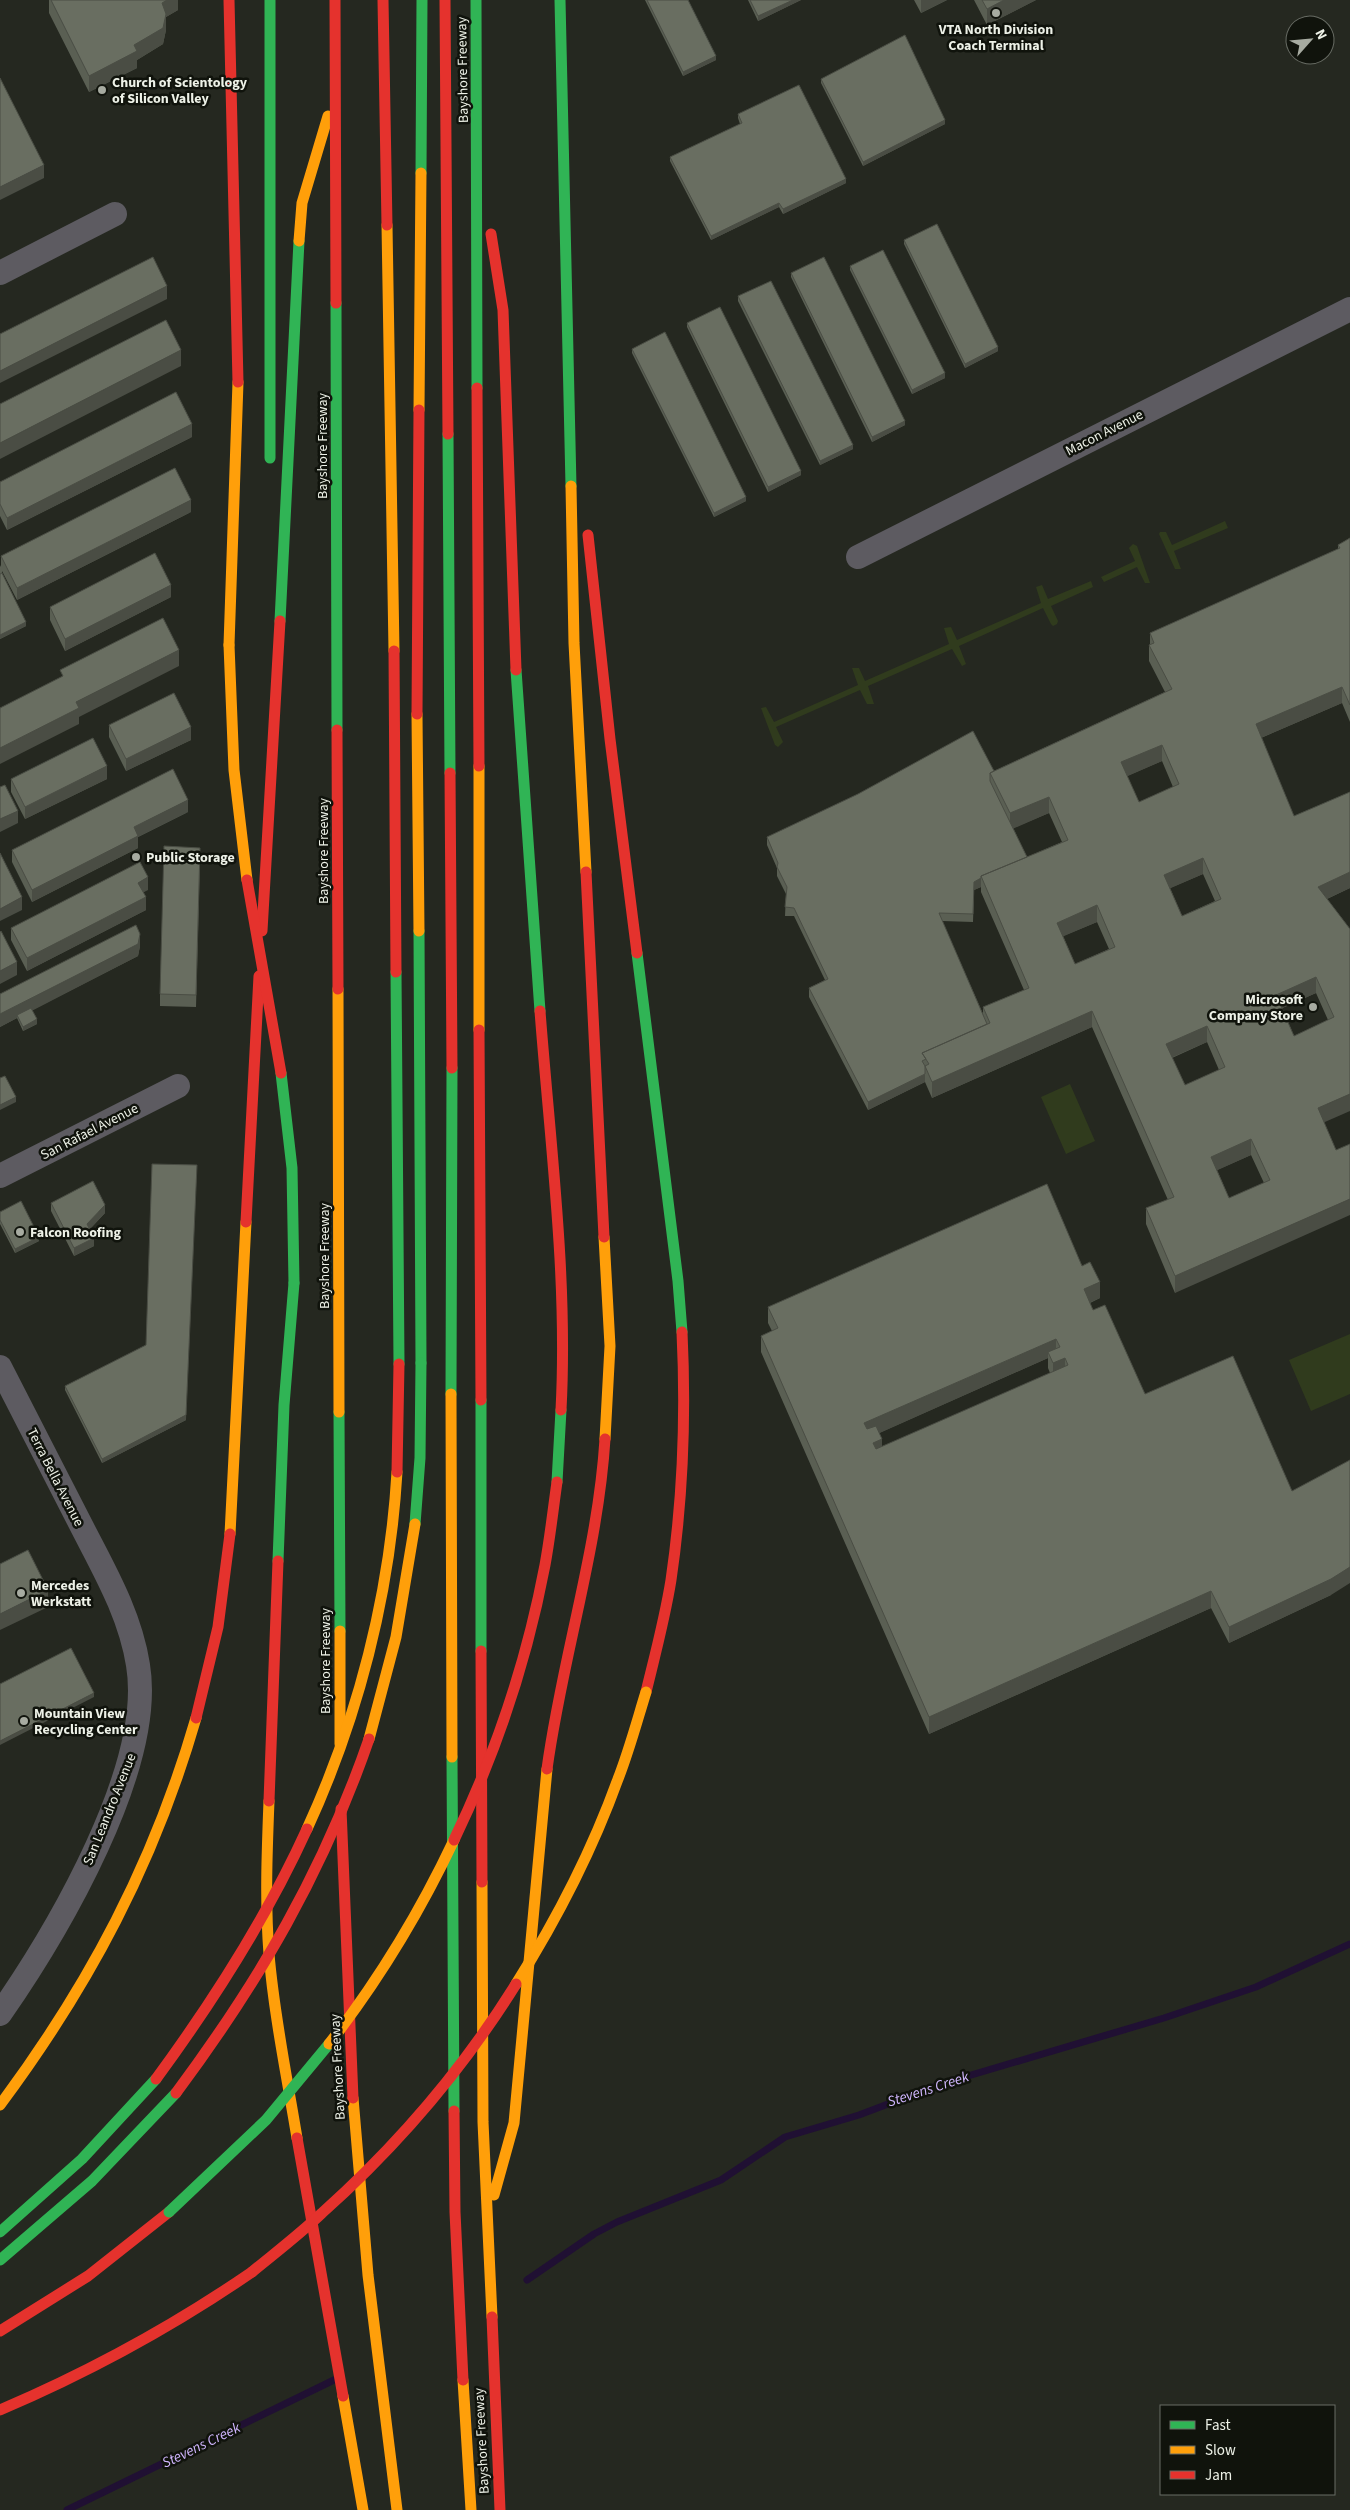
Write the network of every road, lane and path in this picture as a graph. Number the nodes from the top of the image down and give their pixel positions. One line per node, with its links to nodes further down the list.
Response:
1 (229, 0): 13 (highway)
2 (239, 0): 13 (highway)
3 (270, 0): 17 (highway)
4 (336, 0): 10 (highway, Bayshore Freeway)
5 (383, 0): 30 (highway, bridge)
6 (422, 0): 31 (highway, bridge)
7 (445, 0): 36 (highway)
8 (476, 0): 11 (highway, Bayshore Freeway)
9 (560, 0): 16 (highway)
10 (336, 91): 22 (highway); 35 (highway, Bayshore Freeway)
11 (478, 151): 29 (highway, Bayshore Freeway); 32 (highway, bridge)
12 (115, 214): 14 (street)
13 (237, 217): 34 (highway, bridge)
14 (0, 273)
15 (1350, 309): 20 (street, Macon Avenue)
16 (569, 354): 18 (highway); 29 (highway)
17 (270, 474)
18 (583, 489)
19 (587, 528): 33 (highway, bridge)
20 (858, 557)
21 (268, 623): 22 (highway)
22 (265, 866): 28 (highway)
23 (178, 1086): 24 (street, San Rafael Avenue)
24 (0, 1176)
25 (0, 1367): 26 (street, Terra Bella Avenue)
26 (112, 1587): 27 (street, San Leandro Avenue)
27 (0, 2014)
28 (0, 2105)
29 (487, 2218): 37 (highway, Bayshore Freeway)
30 (0, 2232)
31 (0, 2260)
32 (0, 2331)
33 (0, 2410)
34 (363, 2510)
35 (397, 2510)
36 (471, 2510)
37 (500, 2510)

